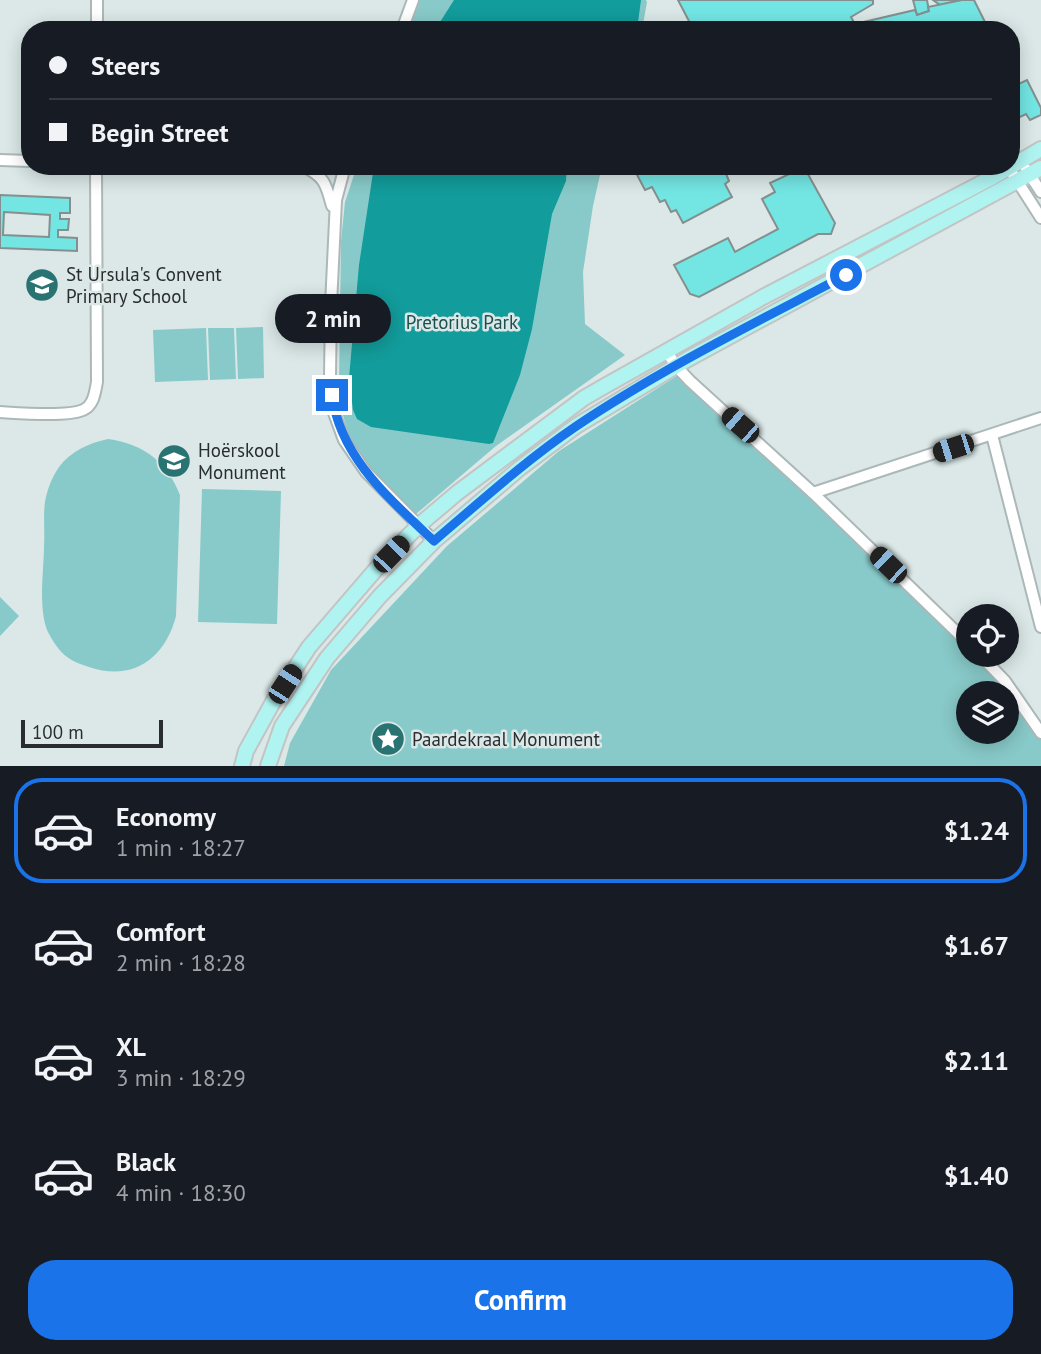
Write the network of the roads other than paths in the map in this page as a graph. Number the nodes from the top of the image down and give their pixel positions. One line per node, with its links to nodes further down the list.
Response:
1 (97, 0): 3 (street)
2 (413, 0): 4 (street)
3 (97, 21)
4 (405, 21)
5 (1041, 149): 8 (main road)
6 (0, 160): 7 (street)
7 (21, 161)
8 (1023, 171): 14 (street); 16 (street)
9 (96, 175): 19 (street)
10 (318, 175): 15 (street)
11 (343, 175): 15 (street)
12 (1015, 175): 17 (main road)
13 (1016, 175): 18 (main road)
14 (1041, 192)
15 (336, 215): 23 (street)
16 (1041, 218)
17 (667, 352): 18 (street); 23 (main road)
18 (676, 366): 22 (street); 24 (main road)
19 (0, 412)
20 (1041, 418): 21 (street)
21 (992, 435): 22 (street); 25 (street)
22 (813, 493): 26 (street)
23 (418, 526): 24 (street); 29 (main road)
24 (434, 541): 30 (main road)
25 (1041, 627)
26 (956, 631)
27 (991, 667): 28 (street)
28 (1039, 727)
29 (242, 766)
30 (268, 766)

